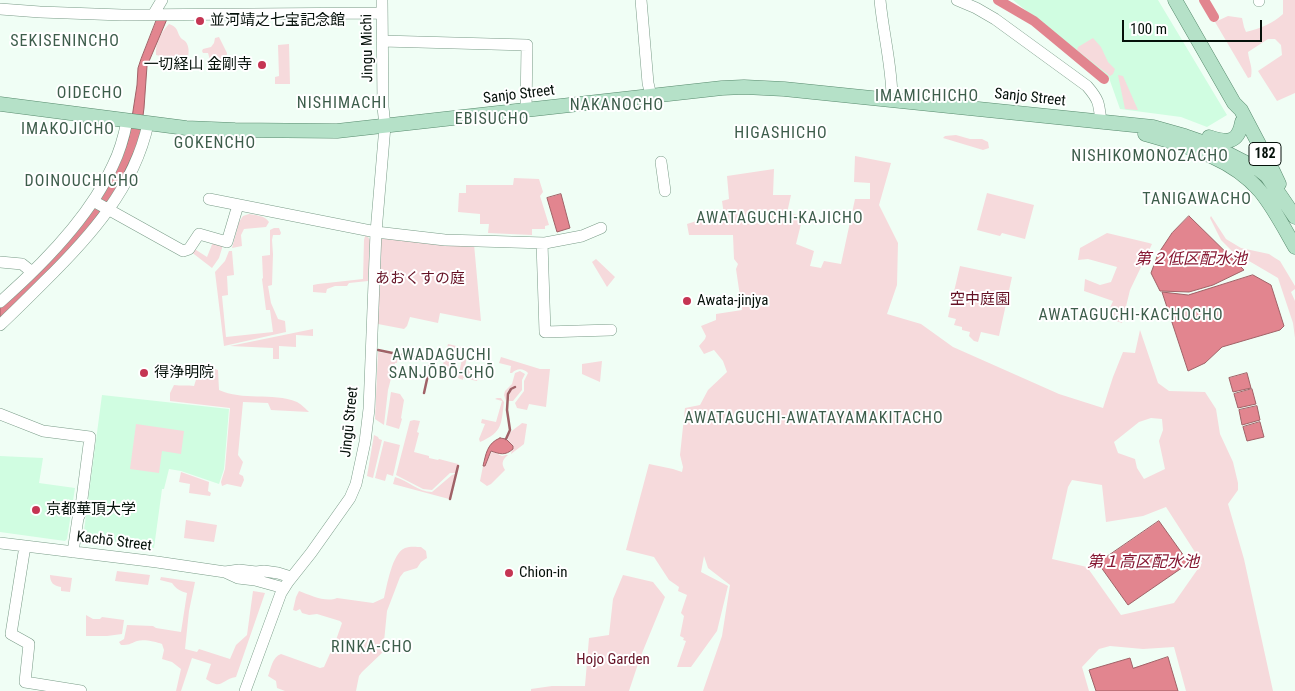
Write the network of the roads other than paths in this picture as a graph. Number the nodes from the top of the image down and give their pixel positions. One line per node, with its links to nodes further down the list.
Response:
1 (162, 0): 9 (street)
2 (382, 0): 8 (street, Jingu Michi)
3 (641, 0): 11 (street)
4 (880, 0): 12 (street)
5 (957, 0): 17 (street)
6 (1175, 0): 13 (main road, 182)
7 (0, 9): 9 (street)
8 (382, 14): 9 (street); 10 (street, Jingu Michi)
9 (160, 15)
10 (382, 41): 15 (street); 19 (street, Jingu Michi)
11 (651, 96): 12 (main road, Sanjo Street); 15 (main road, Sanjo Street)
12 (892, 99): 17 (main road, Sanjo Street)
13 (1234, 103): 18 (main road, 182); 27 (main road, 182)
14 (0, 104): 16 (main road, Sanjo Street)
15 (526, 110): 19 (main road, Sanjo Street)
16 (137, 122): 19 (main road, Sanjo Street); 26 (street); 34 (street)
17 (1101, 122): 18 (main road); 21 (main road, Sanjo Street); 32 (main road, Sanjo Street)
18 (1242, 122): 21 (main road, 182)
19 (385, 126): 29 (street, Jingū Street)
20 (661, 162): 22 (street)
21 (1267, 176): 27 (main road, Sanjo Street); 30 (main road)
22 (665, 191)
23 (209, 200): 25 (street)
24 (95, 202): 26 (street)
25 (238, 205): 26 (street); 29 (street)
26 (109, 208): 36 (street)
27 (1293, 213)
28 (601, 228): 31 (street)
29 (376, 232): 31 (street); 43 (street, Jingū Street)
30 (1295, 233)
31 (542, 243): 37 (street)
32 (1295, 246)
33 (0, 262): 34 (street)
34 (32, 272): 35 (street)
35 (0, 302)
36 (0, 325)
37 (612, 330)
38 (0, 414): 41 (street)
39 (0, 542): 40 (street, Kachō Street)
40 (25, 546): 41 (street, Kachō Street); 45 (street)
41 (73, 552): 42 (street, Kachō Street)
42 (225, 572): 43 (street, Kachō Street); 44 (street, Kachō Street)
43 (292, 577): 44 (street, Jingū Street)
44 (284, 588): 46 (street, Jingū Street)
45 (80, 691)
46 (245, 691)

